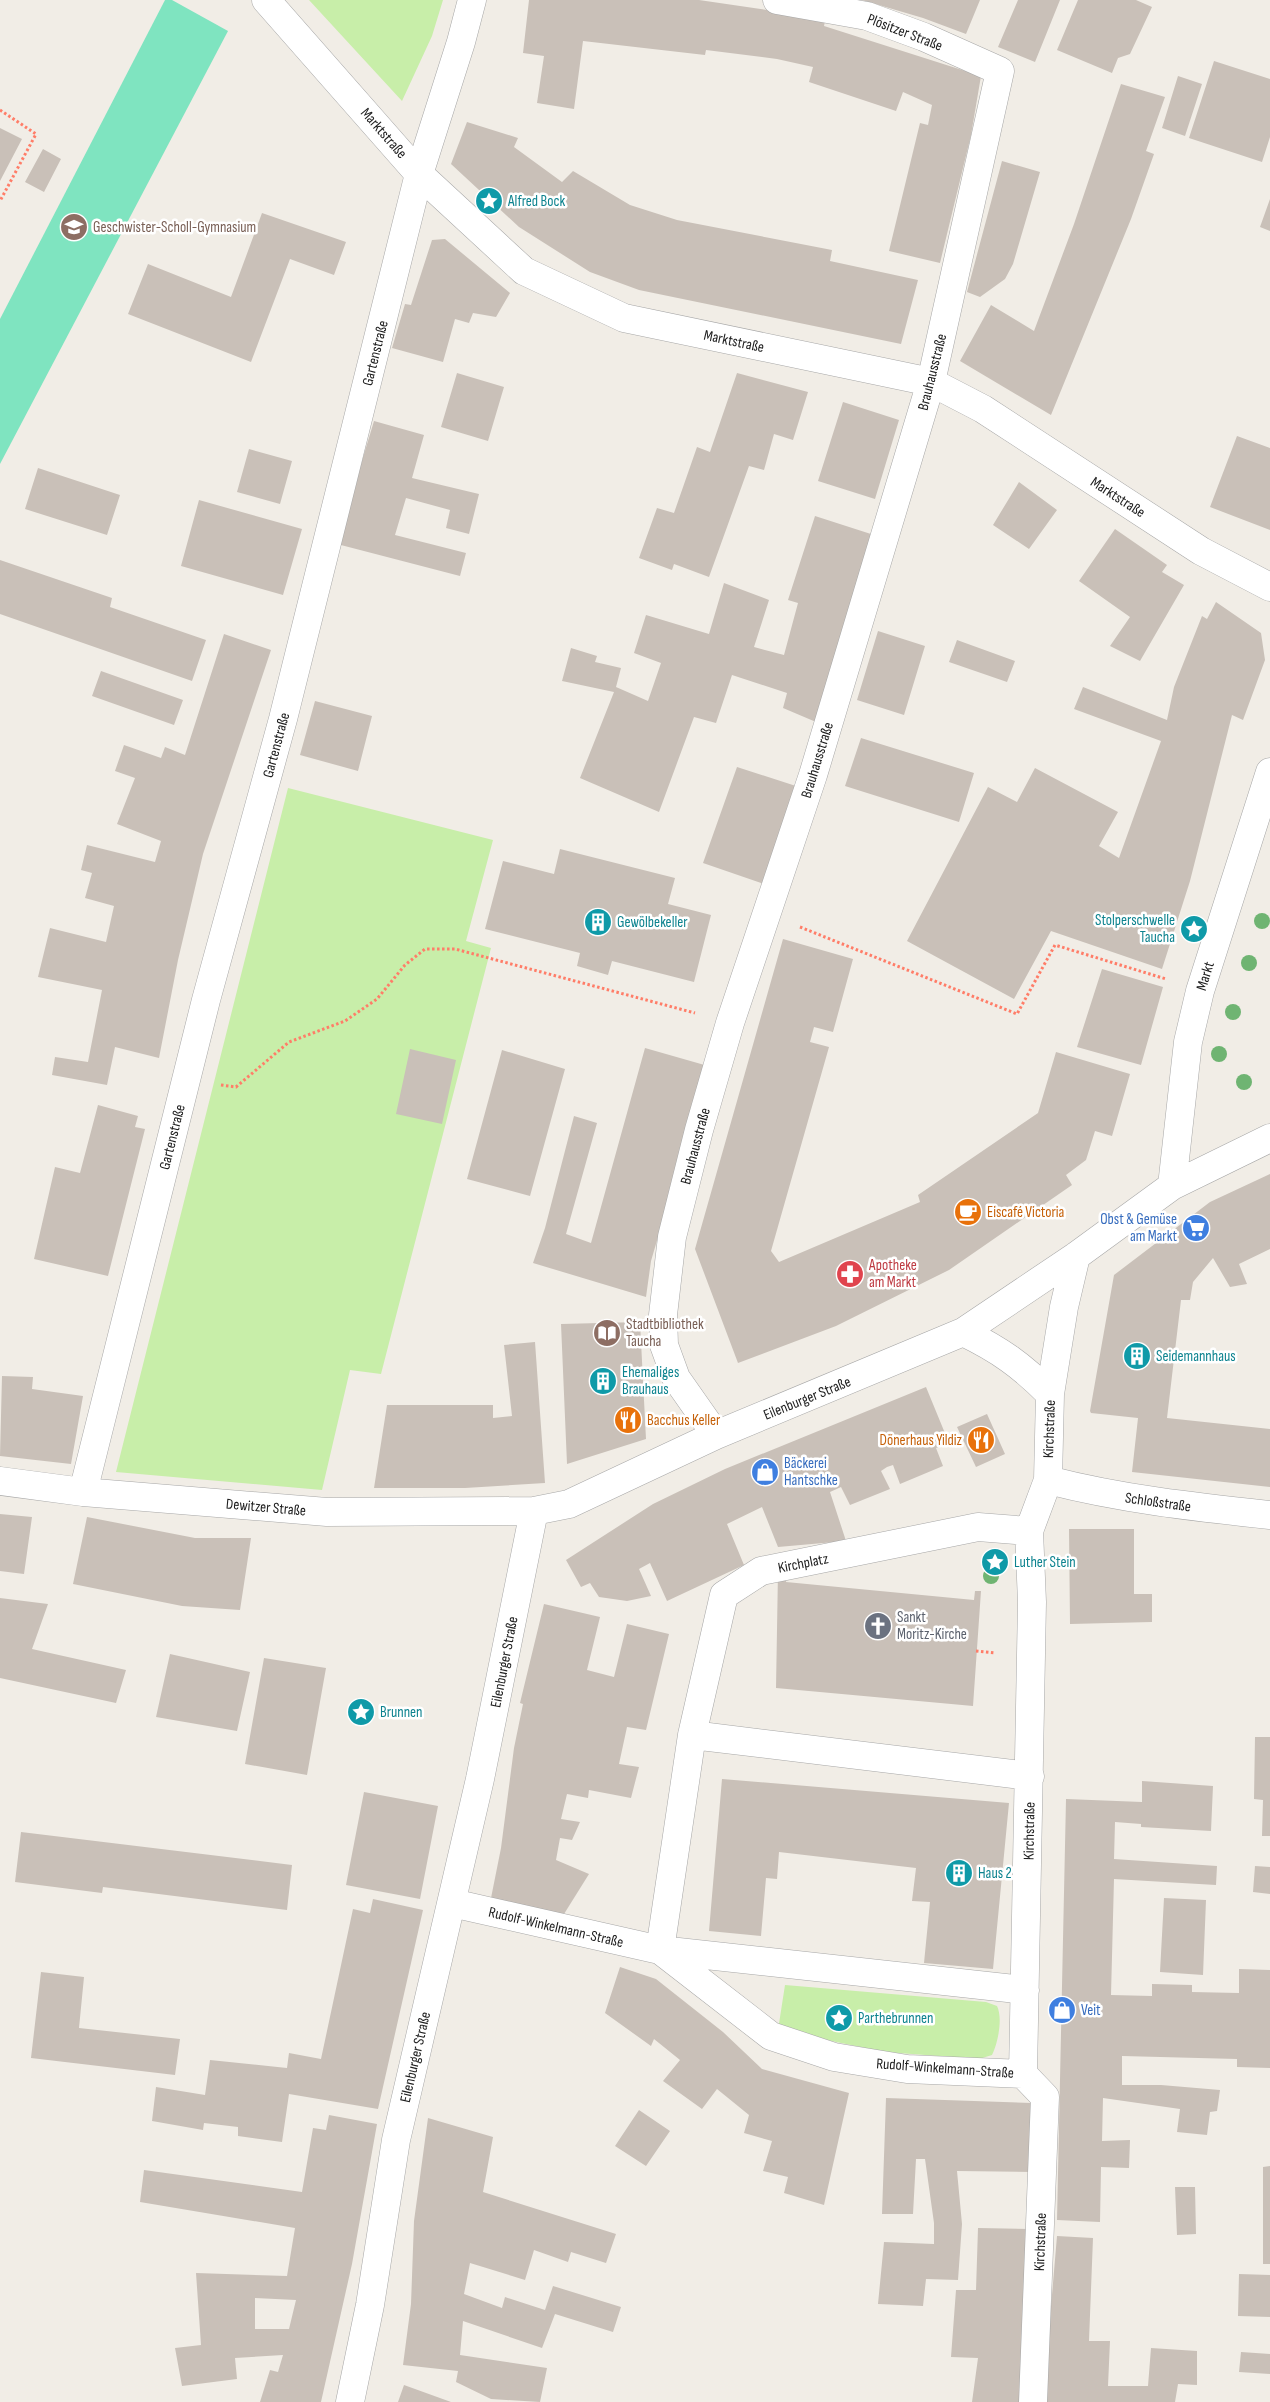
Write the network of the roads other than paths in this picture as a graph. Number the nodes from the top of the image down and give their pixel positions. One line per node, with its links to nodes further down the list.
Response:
1 (266, 0): 5 (street, Marktstraße)
2 (472, 0): 5 (street, Gartenstraße)
3 (777, 0): 4 (street, Plösitzer Straße)
4 (1000, 71): 6 (street, Brauhausstraße)
5 (419, 174): 6 (street, Marktstraße); 17 (street, Gartenstraße)
6 (931, 382): 7 (street, Marktstraße); 14 (street, Brauhausstraße)
7 (1270, 587)
8 (1270, 772): 10 (street, Markt)
9 (1270, 1138): 10 (street)
10 (1172, 1186): 11 (street)
11 (1076, 1256): 12 (street, Eilenburger Straße); 13 (street, Kirchstraße)
12 (963, 1332): 13 (street); 14 (street, Eilenburger Straße)
13 (1050, 1394): 15 (street, Kirchstraße)
14 (716, 1436): 18 (street, Eilenburger Straße)
15 (1048, 1480): 19 (street, Schloßstraße); 20 (street, Kirchstraße)
16 (0, 1481): 17 (street, Dewitzer Straße)
17 (83, 1492): 18 (street, Dewitzer Straße)
18 (534, 1511): 23 (street, Eilenburger Straße)
19 (1270, 1514)
20 (1029, 1531): 21 (street, Kirchplatz); 22 (street, Kirchstraße)
21 (692, 1735): 22 (street); 24 (street, Kirchplatz)
22 (1030, 1776): 25 (street, Kirchstraße)
23 (452, 1903): 24 (street, Rudolf-Winkelmann-Straße); 27 (street, Eilenburger Straße)
24 (660, 1950): 25 (street, Rudolf-Winkelmann-Straße); 26 (street, Rudolf-Winkelmann-Straße)
25 (1025, 1990): 26 (street, Kirchstraße)
26 (1023, 2074): 28 (street, Kirchstraße)
27 (350, 2402)
28 (1033, 2402)

